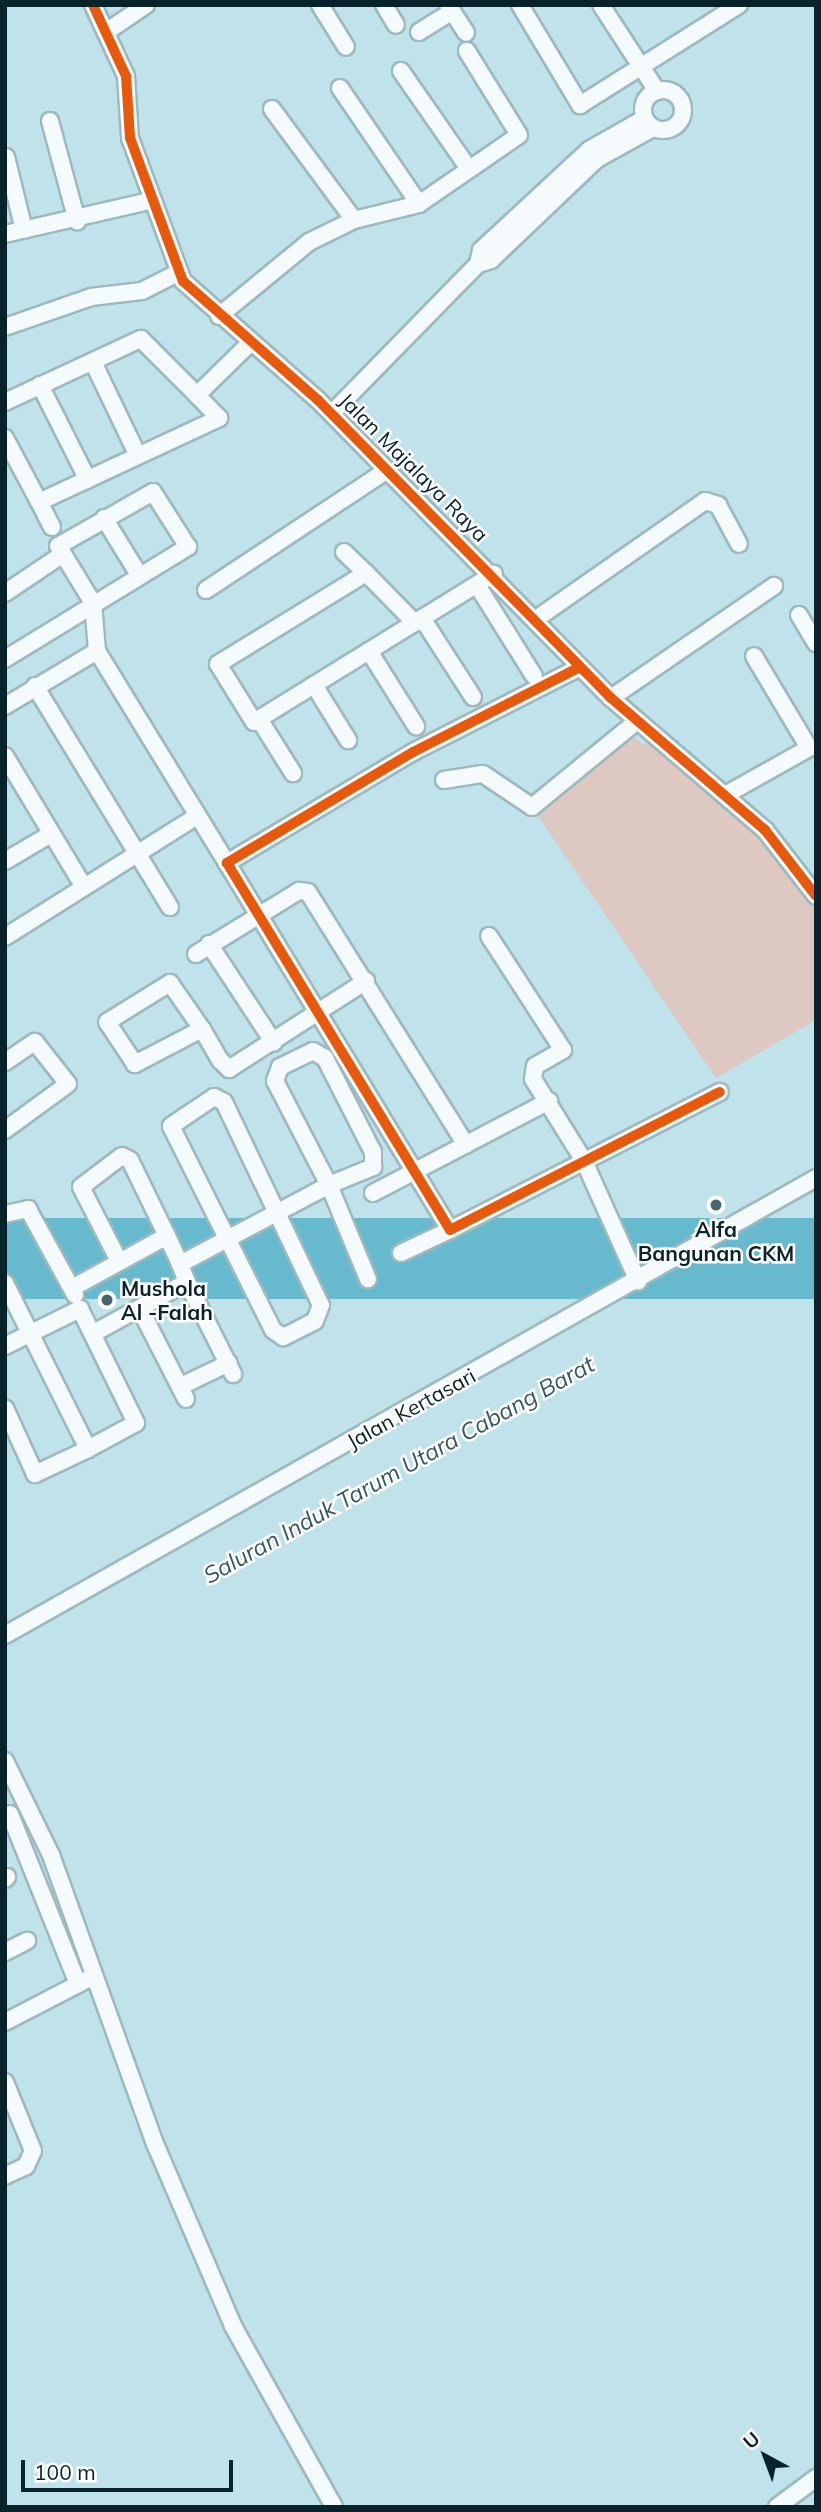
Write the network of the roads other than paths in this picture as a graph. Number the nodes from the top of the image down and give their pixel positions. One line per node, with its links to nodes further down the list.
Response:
1 (93, 5): 10 (street, Jalan Majalaya Raya)
2 (146, 5): 10 (street)
3 (320, 5): 13 (street)
4 (384, 5): 9 (street)
5 (520, 5): 15 (street)
6 (739, 5): 15 (street)
7 (607, 7): 15 (street)
8 (450, 8): 11 (street); 12 (street)
9 (396, 25)
10 (106, 32): 24 (street, Jalan Majalaya Raya)
11 (419, 32)
12 (466, 33)
13 (346, 47)
14 (467, 51): 23 (street)
15 (640, 67): 18 (street)
16 (401, 71): 23 (street)
17 (341, 88): 25 (street)
18 (657, 92): 21 (street); 21 (street)
19 (272, 108): 26 (street)
20 (50, 121): 27 (street)
21 (649, 123): 38 (street)
22 (6, 158): 28 (street)
23 (469, 169): 25 (street)
24 (149, 201): 27 (street); 30 (street, Jalan Majalaya Raya)
25 (419, 204): 26 (street)
26 (354, 220): 31 (street)
27 (77, 221): 28 (street)
28 (24, 230): 29 (street)
29 (5, 234)
30 (177, 273): 31 (street, Jalan Majalaya Raya); 32 (street)
31 (219, 316): 33 (street, Jalan Majalaya Raya)
32 (5, 327)
33 (249, 344): 36 (street); 38 (street, Jalan Majalaya Raya)
34 (93, 362): 35 (street); 36 (street); 40 (street)
35 (40, 385): 37 (street); 42 (street)
36 (197, 396): 40 (street)
37 (5, 402)
38 (332, 413): 41 (street, Jalan Majalaya Raya)
39 (5, 438): 43 (street)
40 (138, 456): 42 (street)
41 (386, 471): 50 (street, Jalan Majalaya Raya); 54 (street)
42 (88, 480): 43 (street)
43 (39, 502): 45 (street)
44 (104, 518): 48 (street); 51 (street); 51 (street)
45 (52, 527)
46 (739, 544): 58 (street)
47 (344, 552): 49 (street)
48 (63, 554): 55 (street); 56 (street)
49 (366, 573): 59 (street); 72 (street)
50 (494, 574): 52 (street); 58 (street, Jalan Majalaya Raya)
51 (139, 575): 56 (street)
52 (477, 585): 59 (street); 66 (street)
53 (774, 586): 70 (street)
54 (206, 590)
55 (5, 591)
56 (93, 603): 61 (street); 64 (street)
57 (799, 615): 60 (street)
58 (536, 619): 65 (street, Jalan Majalaya Raya)
59 (419, 621): 62 (street); 69 (street)
60 (816, 643)
61 (97, 651): 68 (street); 82 (street)
62 (369, 651): 67 (street); 74 (street)
63 (754, 656): 76 (street)
64 (5, 659)
65 (580, 667): 70 (street, Jalan Majalaya Raya); 86 (street)
66 (534, 676)
67 (314, 685): 72 (street); 75 (street)
68 (35, 686): 71 (street); 84 (street)
69 (473, 697)
70 (611, 698): 73 (street, Jalan Majalaya Raya)
71 (5, 706)
72 (259, 719): 78 (street)
73 (637, 721): 80 (street); 81 (street, Jalan Majalaya Raya)
74 (416, 726)
75 (348, 740)
76 (812, 747): 81 (street)
77 (5, 756): 79 (street)
78 (293, 773)
79 (11, 778): 83 (street)
80 (444, 780)
81 (727, 794): 88 (street, Jalan Majalaya Raya)
82 (197, 816): 84 (street); 86 (street)
83 (51, 834): 85 (street); 87 (street)
84 (137, 853): 87 (street); 89 (street)
85 (5, 861)
86 (227, 863): 90 (street)
87 (84, 887): 92 (street)
88 (816, 896)
89 (170, 907)
90 (258, 915): 93 (street); 95 (street); 96 (street)
91 (489, 936): 101 (street)
92 (5, 937)
93 (209, 944): 94 (street); 98 (street)
94 (196, 954)
95 (366, 981): 96 (street); 103 (street)
96 (321, 1014): 98 (street); 105 (street)
97 (202, 1029): 97 (street); 98 (street)
98 (274, 1043)
99 (5, 1062): 102 (street)
100 (720, 1092): 104 (street)
101 (550, 1101): 103 (street); 104 (street)
102 (5, 1130)
103 (466, 1145): 105 (street)
104 (584, 1161): 111 (street); 118 (street)
105 (416, 1171): 108 (street); 111 (street)
106 (816, 1178): 118 (street, Jalan Kertasari)
107 (328, 1185): 107 (street); 109 (street); 117 (street)
108 (373, 1193)
109 (279, 1211): 113 (street); 113 (street); 113 (street)
110 (5, 1214): 121 (street)
111 (450, 1230): 114 (street)
112 (167, 1236): 115 (street); 115 (street); 116 (street)
113 (226, 1237): 116 (street)
114 (401, 1253)
115 (119, 1261): 121 (street)
116 (180, 1264): 119 (street)
117 (368, 1279)
118 (638, 1281): 129 (street, Jalan Kertasari)
119 (187, 1282): 123 (street); 123 (street)
120 (5, 1283): 125 (street)
121 (72, 1288): 122 (street)
122 (80, 1309): 124 (street); 125 (street)
123 (140, 1309): 124 (street)
124 (92, 1334): 128 (street)
125 (32, 1335): 126 (street); 128 (street)
126 (5, 1346)
127 (5, 1408): 128 (street)
128 (88, 1448)
129 (5, 1635)
130 (6, 1761): 134 (street)
131 (10, 1815): 135 (street)
132 (27, 1941): 133 (street)
133 (5, 1952)
134 (94, 1976): 135 (street); 141 (street)
135 (78, 1984): 136 (street)
136 (5, 2022)
137 (5, 2082): 138 (street)
138 (9, 2103): 139 (street)
139 (5, 2176)
140 (816, 2478): 142 (street)
141 (334, 2507)
142 (777, 2507)

